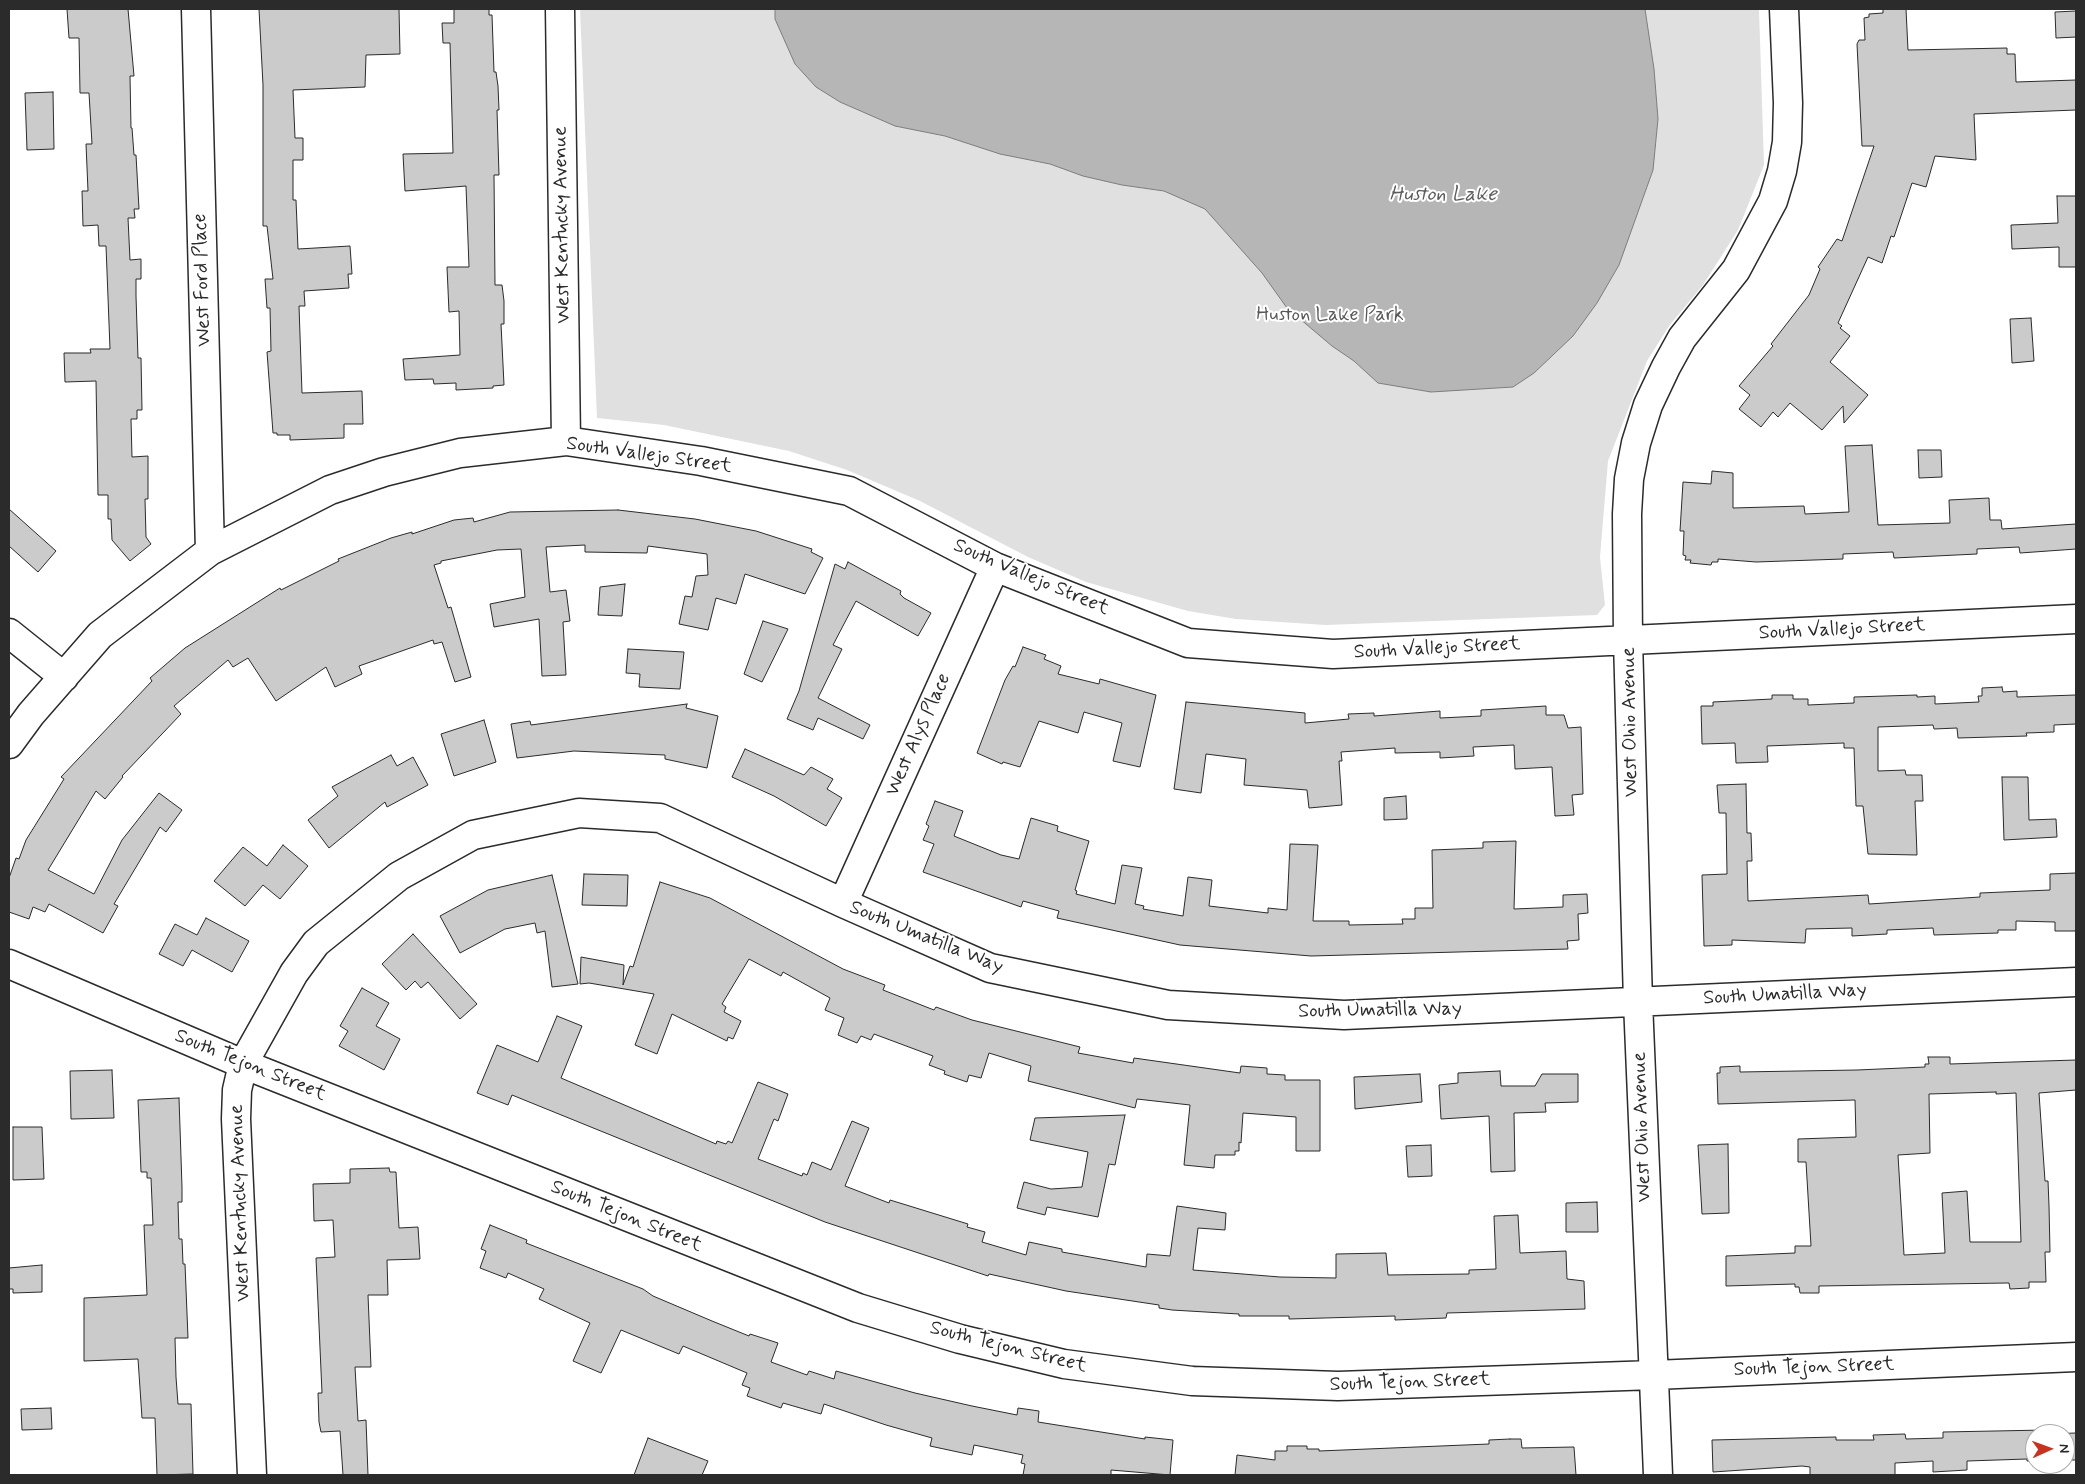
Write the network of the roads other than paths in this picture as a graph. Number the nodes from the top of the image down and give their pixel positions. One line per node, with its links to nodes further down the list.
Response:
1 (196, 9): 5 (street, West Ford Place)
2 (560, 9): 4 (street, West Kentucky Avenue)
3 (1784, 9): 9 (street, West Ohio Avenue)
4 (566, 441): 5 (street, South Vallejo Street); 6 (street, South Vallejo Street)
5 (210, 551): 10 (street, South Vallejo Street)
6 (994, 567): 9 (street, South Vallejo Street); 13 (street, West Alys Place)
7 (2076, 619): 9 (street, South Vallejo Street)
8 (9, 633): 10 (street)
9 (1628, 640): 16 (street, West Ohio Avenue)
10 (64, 677): 11 (street, South Vallejo Street)
11 (9, 744)
12 (660, 818): 13 (street, South Umatilla Way); 17 (street, West Kentucky Avenue)
13 (843, 903): 16 (street, South Umatilla Way)
14 (9, 964): 17 (street, South Tejon Street)
15 (2076, 982): 16 (street, South Umatilla Way)
16 (1638, 1002): 19 (street, West Ohio Avenue)
17 (243, 1064): 19 (street, South Tejon Street); 20 (street, West Kentucky Avenue)
18 (2076, 1357): 19 (street, South Tejon Street)
19 (1654, 1375): 21 (street, West Ohio Avenue)
20 (252, 1475)
21 (1658, 1475)

